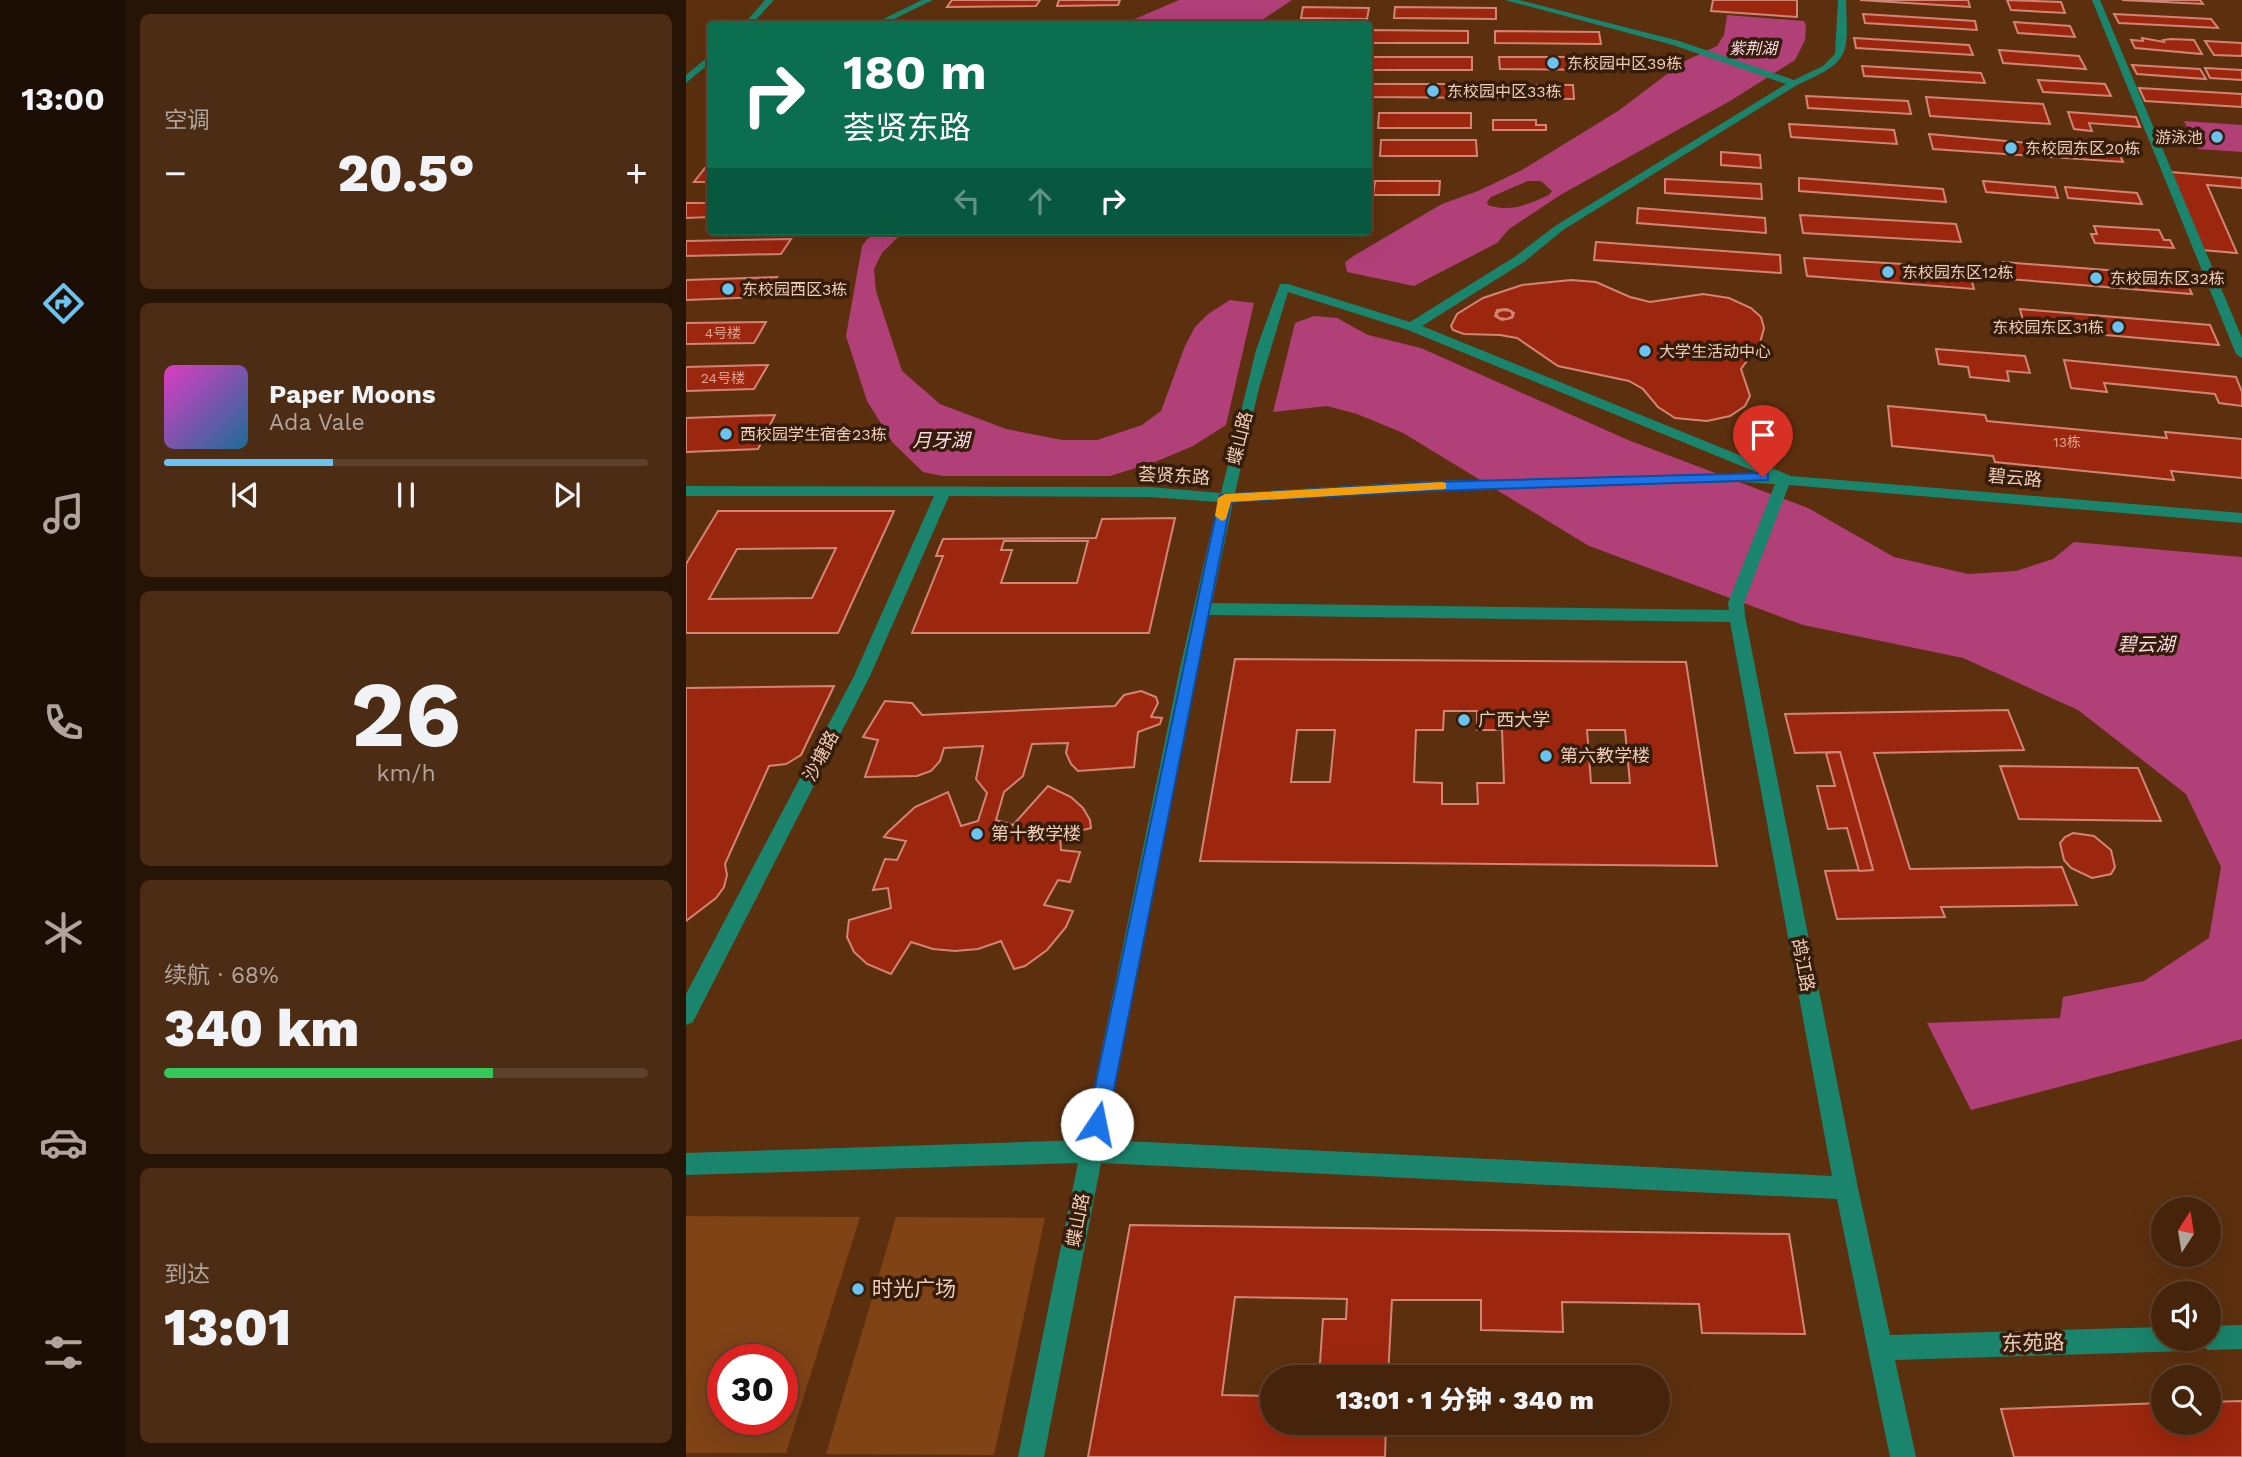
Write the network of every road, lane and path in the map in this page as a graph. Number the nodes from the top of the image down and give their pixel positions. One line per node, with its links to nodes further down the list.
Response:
1 (770, 0): 6 (street)
2 (929, 0): 7 (street)
3 (1509, 0): 10 (street)
4 (1842, 0): 10 (street)
5 (2096, 0): 12 (street)
6 (751, 21)
7 (884, 21)
8 (707, 63): 9 (street)
9 (686, 80)
10 (1794, 83): 11 (street)
11 (1412, 327): 13 (street); 16 (street, 蝶山路)
12 (2242, 354)
13 (1783, 486): 16 (street, 荟贤东路); 17 (street, 碧云路); 19 (street)
14 (686, 491): 15 (street, 荟贤东路)
15 (944, 491): 16 (street, 荟贤东路); 20 (street, 沙塘路)
16 (1225, 498): 18 (street, 蝶山路)
17 (2242, 517)
18 (1204, 609): 19 (street); 21 (street, 蝶山路)
19 (1737, 610): 23 (street, 鸪江路)
20 (686, 1015)
21 (1092, 1151): 22 (street); 23 (street); 28 (street, 蝶山路)
22 (686, 1164)
23 (1846, 1188): 27 (street, 鸪江路)
24 (2242, 1337): 25 (street)
25 (2221, 1338)
26 (2151, 1340): 27 (street, 东苑路)
27 (1880, 1348): 29 (street, 鸪江路)
28 (1031, 1457)
29 (1903, 1457)

